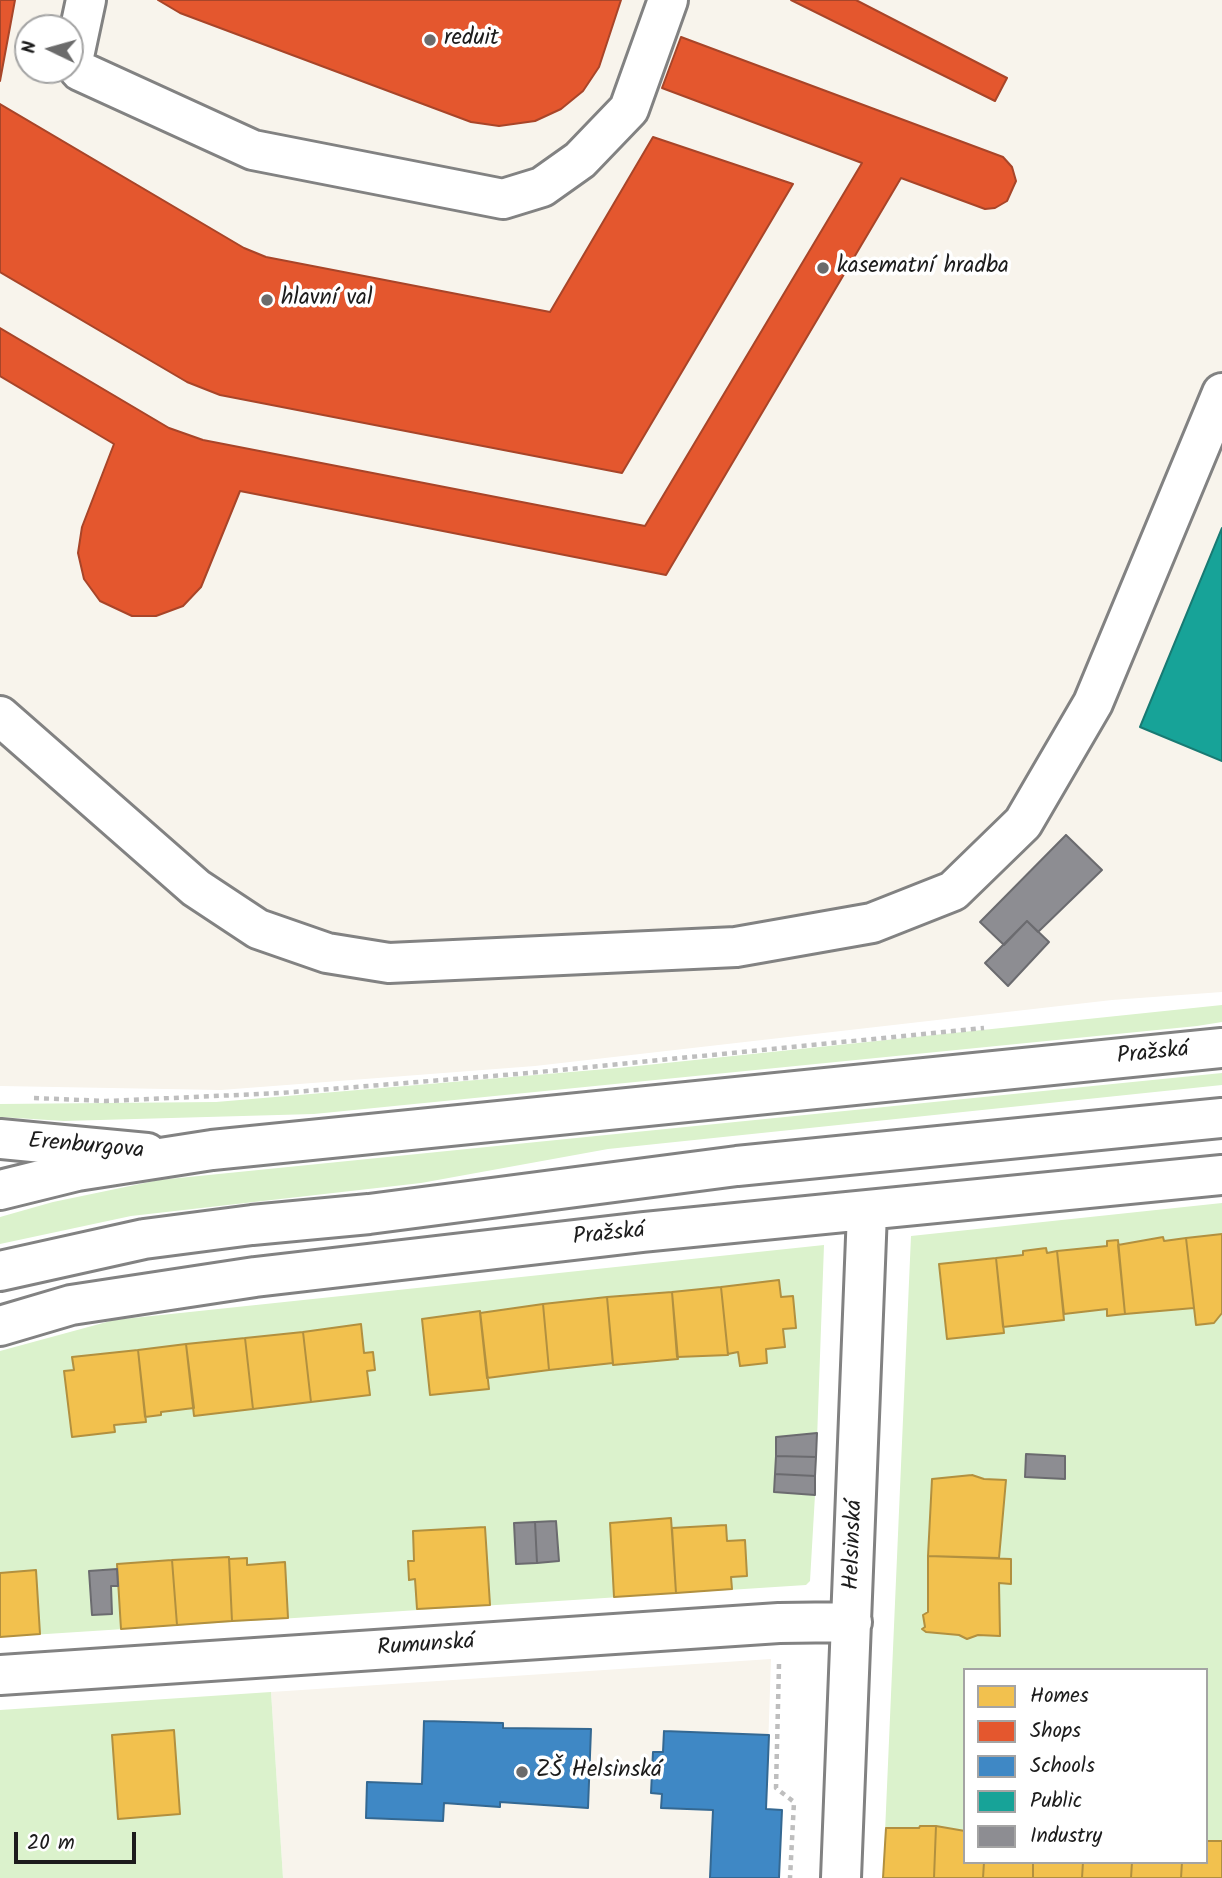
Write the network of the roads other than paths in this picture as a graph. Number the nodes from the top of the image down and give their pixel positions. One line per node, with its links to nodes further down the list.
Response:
1 (86, 0): 2 (street)
2 (668, 0)
3 (1222, 393): 4 (street)
4 (0, 716)
5 (1222, 1038): 7 (street)
6 (1222, 1048): 7 (street, Pražská)
7 (1166, 1054): 10 (street, Pražská)
8 (1222, 1118): 14 (street)
9 (0, 1139): 10 (street, Erenburgova)
10 (173, 1156): 12 (street, Pražská)
11 (1222, 1175): 13 (street, Pražská)
12 (0, 1190)
13 (867, 1212): 15 (street, Pražská); 16 (street, Helsinská)
14 (0, 1271)
15 (0, 1326)
16 (852, 1622): 17 (street, Rumunská); 18 (street, Helsinská)
17 (0, 1675)
18 (841, 1878)

